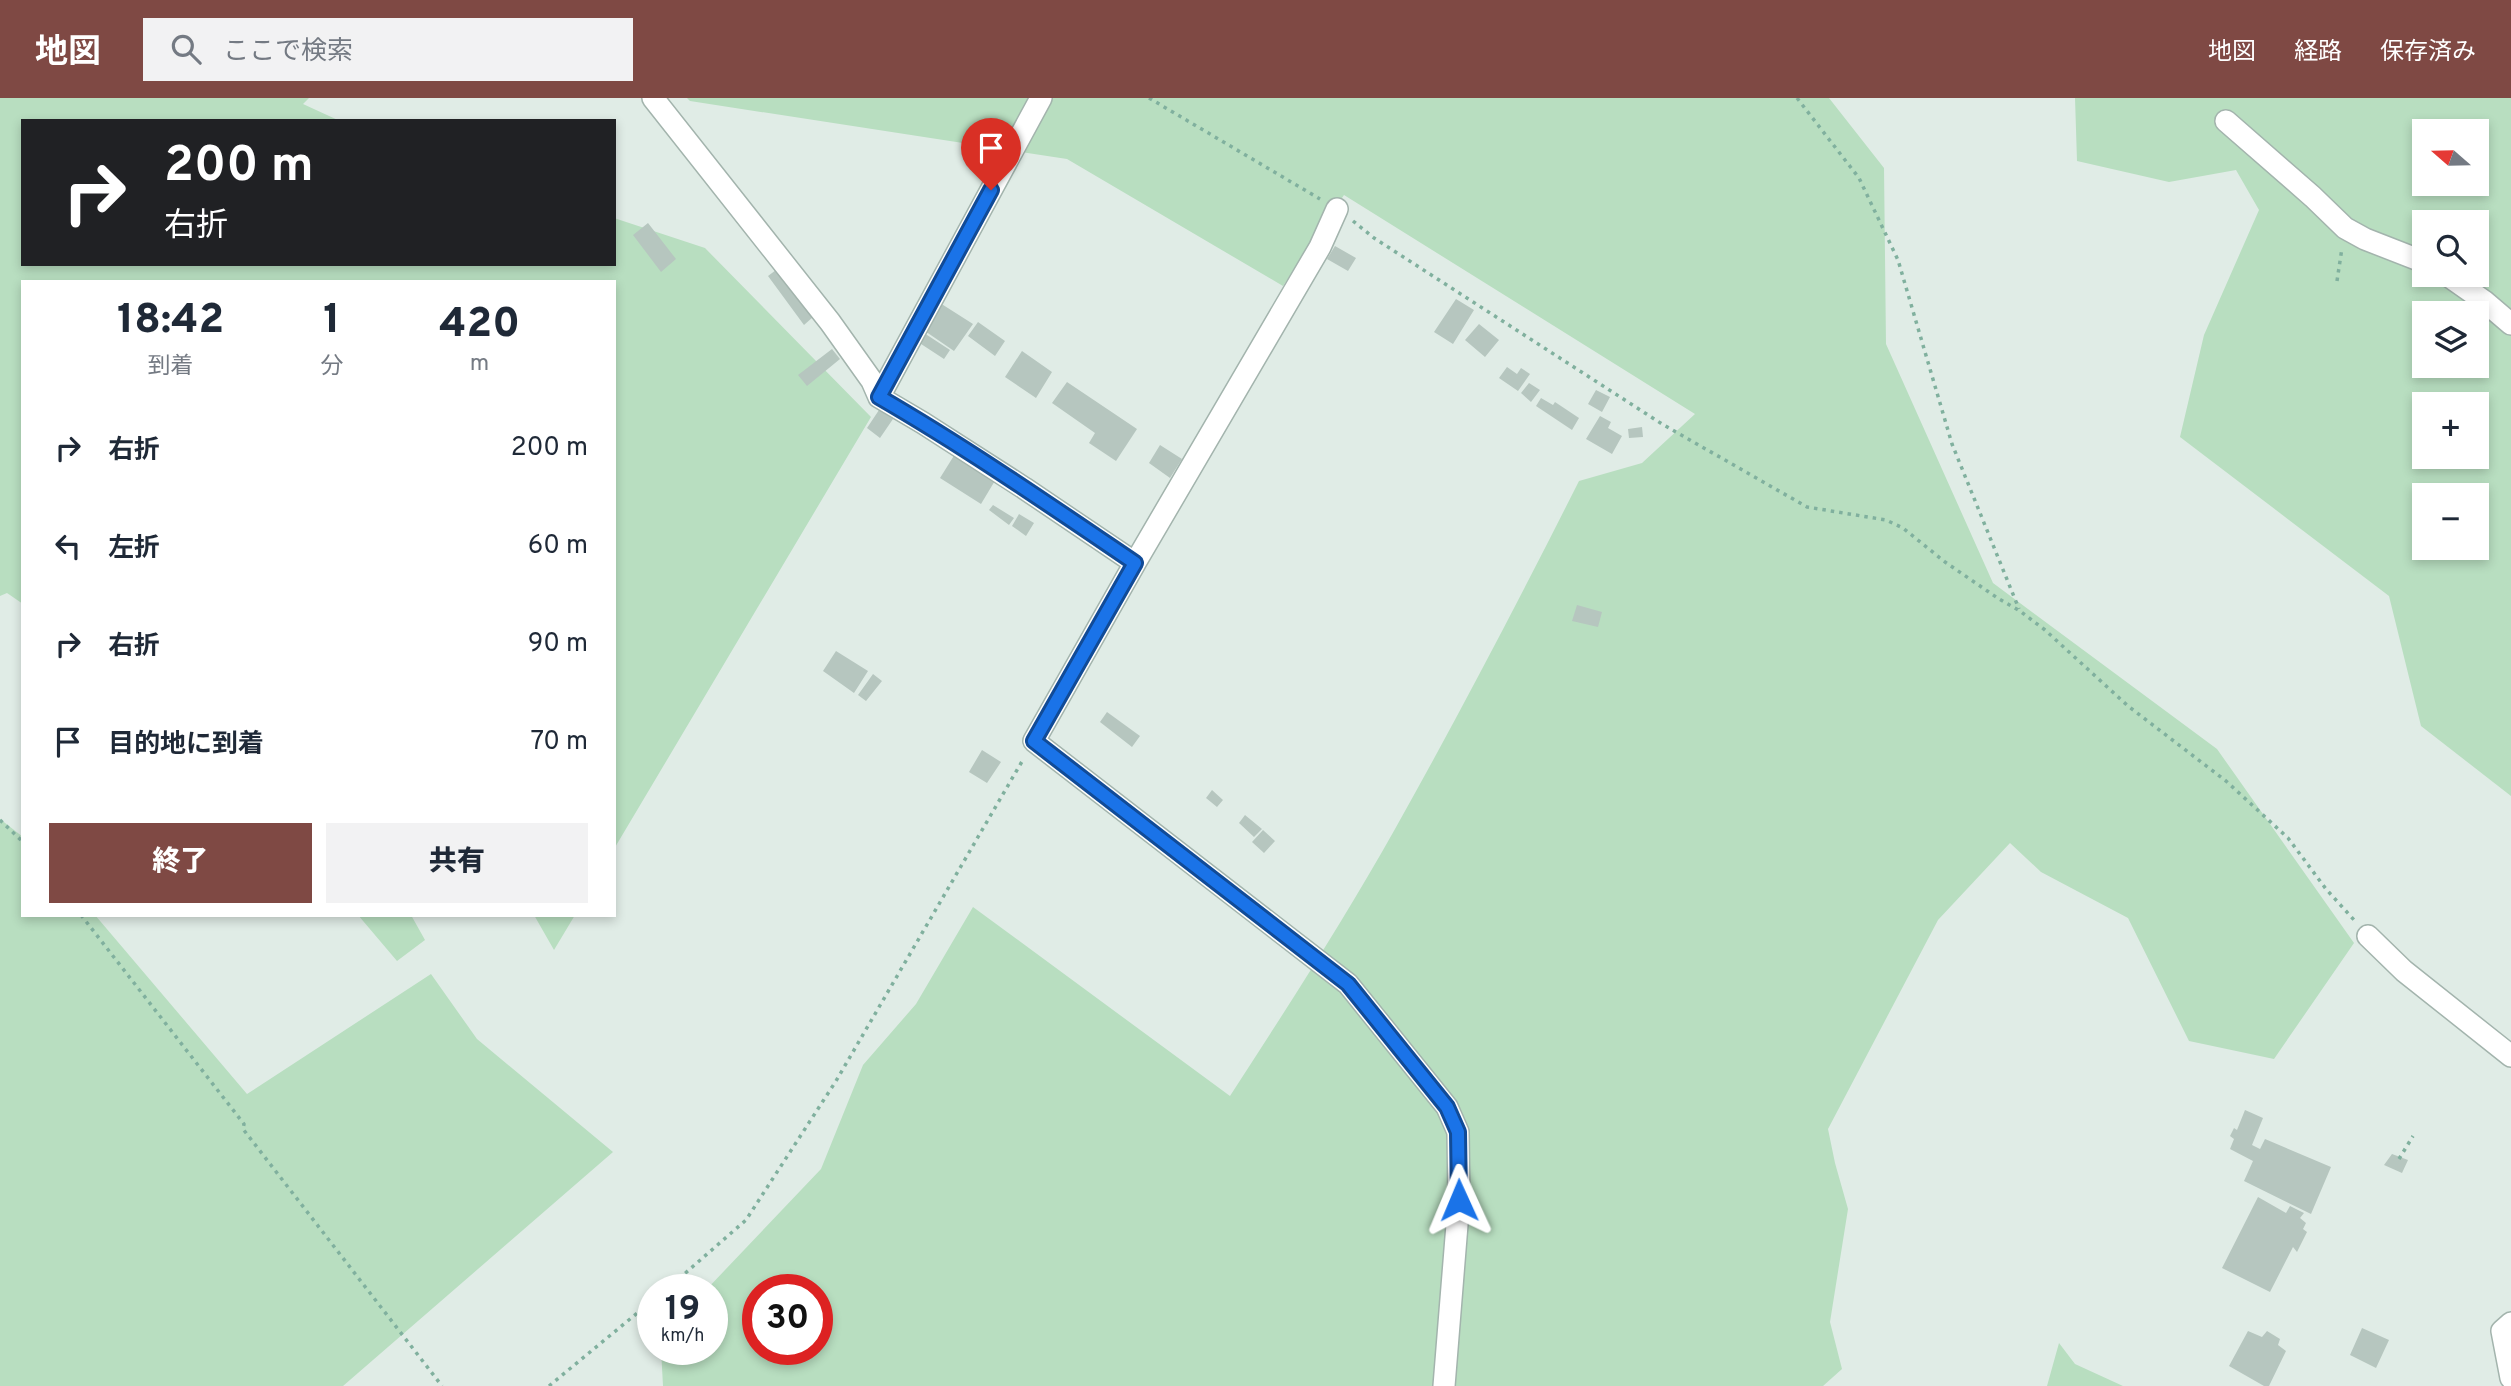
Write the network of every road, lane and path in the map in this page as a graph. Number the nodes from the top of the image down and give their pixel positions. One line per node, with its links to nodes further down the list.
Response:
1 (653, 98): 12 (street)
2 (1041, 98): 12 (street)
3 (1149, 98): 6 (path)
4 (1797, 98): 14 (path)
5 (2226, 121): 7 (street)
6 (1337, 209): 13 (street); 14 (path)
7 (2344, 228): 8 (street); 9 (path)
8 (2412, 257)
9 (2337, 281)
10 (2465, 287): 11 (street)
11 (2511, 324)
12 (879, 397): 13 (street)
13 (1135, 563): 15 (street)
14 (2020, 611): 19 (path)
15 (1034, 741): 23 (path); 29 (street)
16 (0, 820): 17 (path)
17 (21, 840)
18 (83, 917): 27 (path)
19 (2368, 936): 20 (street)
20 (2511, 1056)
21 (2413, 1136): 22 (path)
22 (2399, 1160)
23 (684, 1274)
24 (637, 1313): 28 (path)
25 (2511, 1323): 26 (street)
26 (2511, 1378)
27 (442, 1386)
28 (549, 1386)
29 (1444, 1386)

